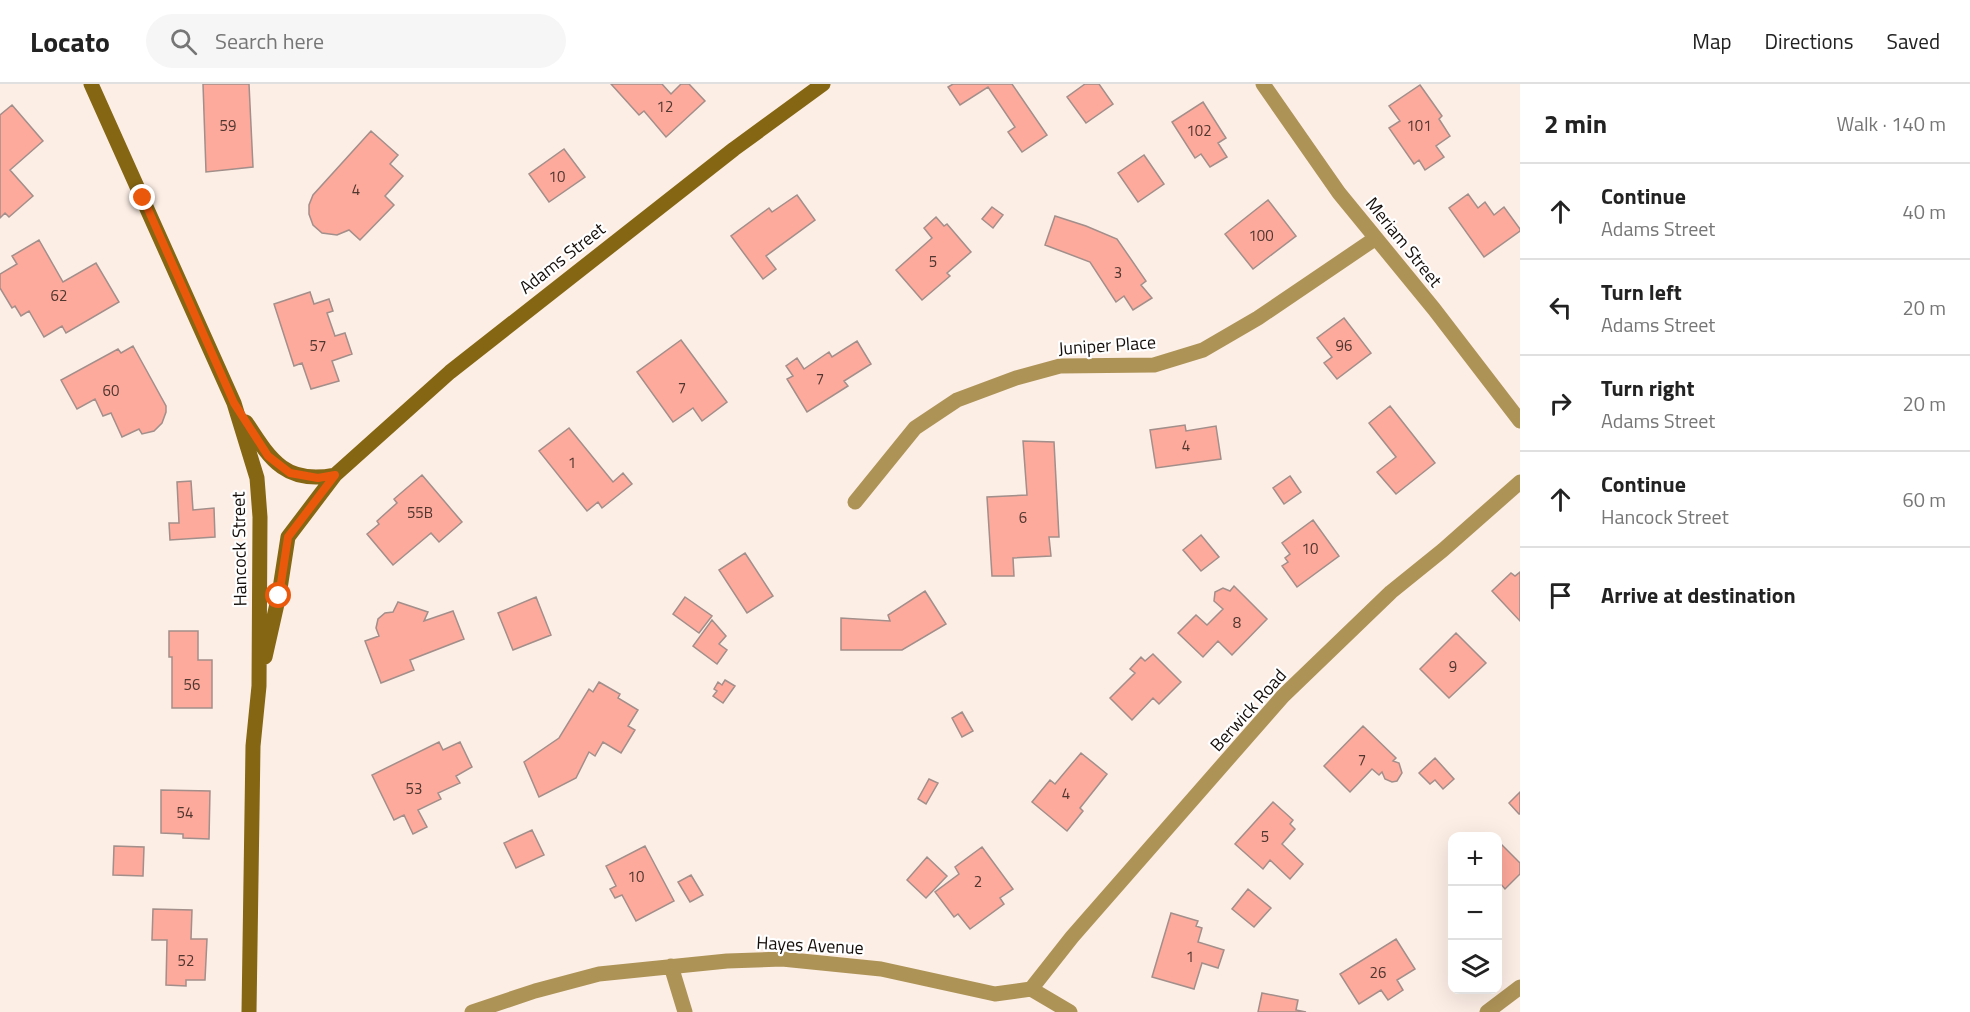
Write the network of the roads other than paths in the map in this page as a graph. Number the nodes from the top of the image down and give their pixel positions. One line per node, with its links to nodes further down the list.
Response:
1 (91, 84): 5 (main road, Hancock Street)
2 (823, 84): 7 (main road, Adams Street)
3 (1263, 84): 4 (street, Meriam Street)
4 (1376, 238): 6 (street, Meriam Street); 9 (street, Juniper Place)
5 (234, 403): 7 (main road); 10 (main road, Hancock Street)
6 (1520, 421)
7 (335, 475): 10 (main road, Adams Street)
8 (1520, 482): 13 (street, Berwick Road)
9 (855, 502)
10 (259, 686): 14 (main road, Hancock Street)
11 (671, 966): 13 (street, Hayes Avenue); 15 (street, Hayes Avenue); 16 (street)
12 (1520, 987): 18 (street)
13 (1031, 989): 17 (street)
14 (249, 1012)
15 (472, 1012)
16 (685, 1012)
17 (1070, 1012)
18 (1487, 1012)

